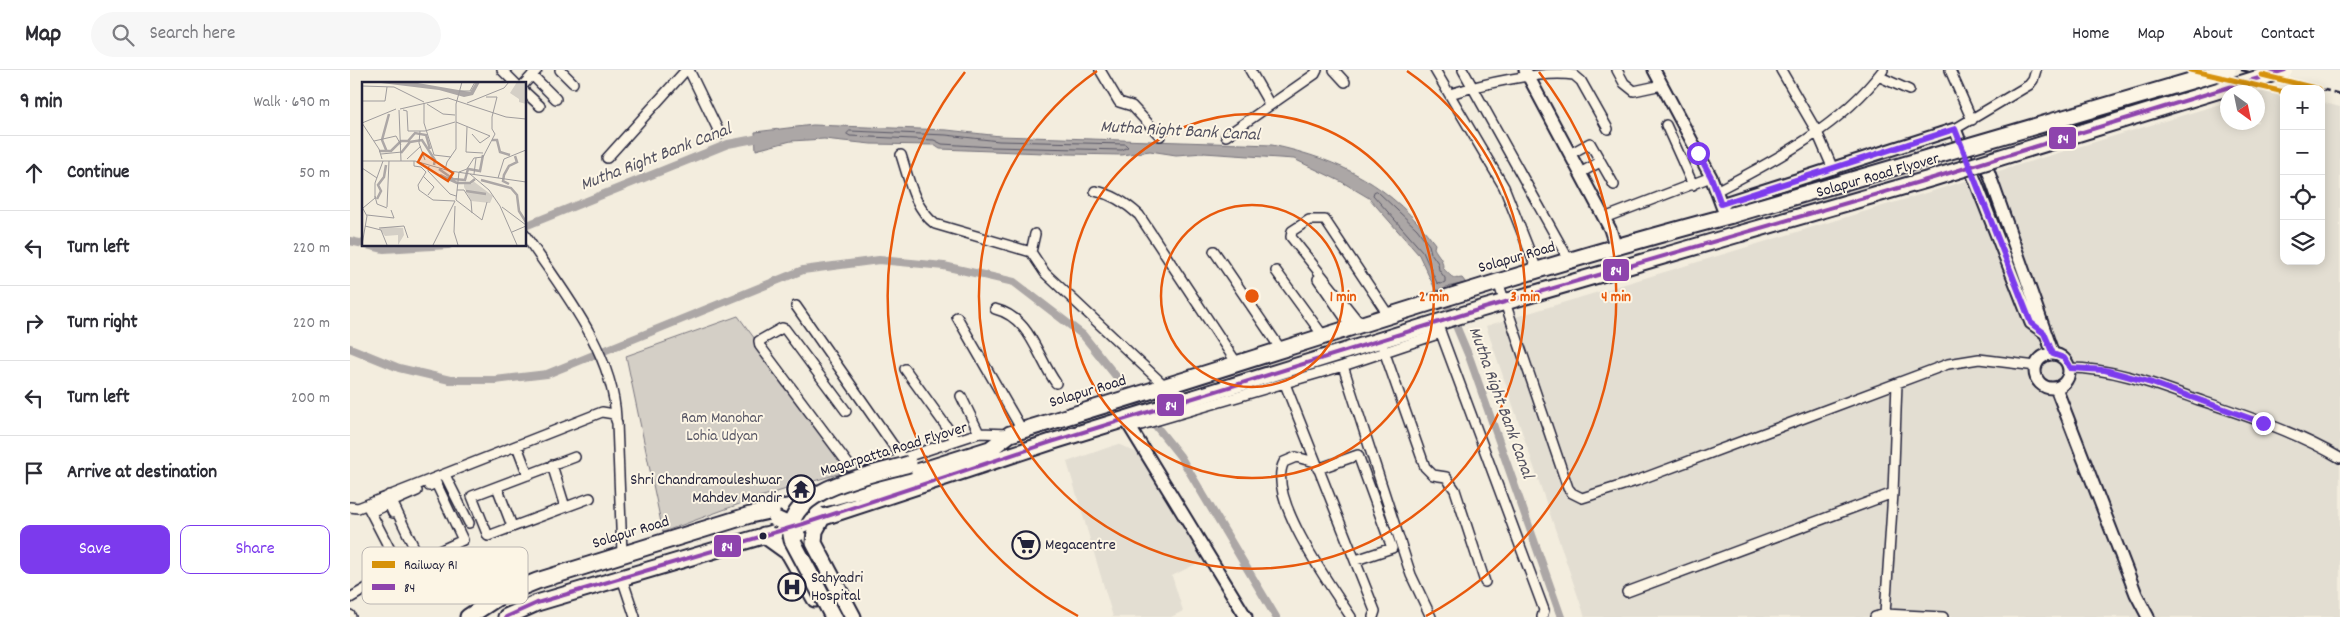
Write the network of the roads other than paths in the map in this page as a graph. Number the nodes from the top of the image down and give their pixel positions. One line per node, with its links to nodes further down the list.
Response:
1 (502, 70): 22 (street)
2 (560, 70): 25 (street)
3 (688, 70): 39 (street); 44 (street)
4 (1100, 70): 40 (street)
5 (1250, 70): 32 (street)
6 (1317, 70): 32 (street)
7 (1334, 70): 24 (street)
8 (1435, 70): 30 (street)
9 (1463, 70): 27 (street)
10 (1575, 70): 21 (street)
11 (1618, 70): 26 (street)
12 (1781, 70): 38 (street)
13 (1950, 70): 34 (street)
14 (2036, 70): 34 (street)
15 (2228, 70): 54 (highway, Solapur Road Flyover, bridge)
16 (2285, 70): 46 (highway, Solapur Road Flyover, bridge)
17 (1656, 71): 26 (street)
18 (535, 72): 23 (street); 31 (street)
19 (1527, 73): 21 (street); 27 (street); 42 (street)
20 (1880, 73): 28 (street); 38 (street)
21 (1581, 81): 36 (street)
22 (514, 82)
23 (526, 82)
24 (1345, 82)
25 (573, 83)
26 (1662, 85): 49 (street)
27 (1473, 86): 30 (street); 62 (street)
28 (1909, 90)
29 (526, 93): 33 (street)
30 (1450, 94): 63 (street)
31 (556, 99)
32 (1270, 105): 41 (street)
33 (540, 106)
34 (1972, 120): 37 (street)
35 (1666, 125): 50 (street)
36 (1608, 129)
37 (1955, 129): 47 (street); 74 (street)
38 (1817, 132): 47 (street); 53 (street)
39 (720, 134)
40 (1160, 136)
41 (1226, 136)
42 (1570, 154): 45 (street); 48 (street)
43 (901, 155): 60 (street)
44 (607, 158)
45 (1600, 162): 48 (street); 51 (street)
46 (1985, 162): 66 (highway, Solapur Road Flyover, bridge); 74 (street)
47 (1833, 169): 54 (street)
48 (1580, 173): 55 (street)
49 (1711, 177): 50 (street); 53 (street)
50 (1693, 185): 55 (street)
51 (1614, 186)
52 (1095, 191): 79 (street)
53 (1716, 191): 54 (street)
54 (1726, 212): 58 (highway, Solapur Road)
55 (1604, 218): 58 (street)
56 (1035, 234): 60 (street)
57 (526, 237): 92 (street)
58 (1616, 248): 62 (highway, Solapur Road)
59 (1214, 251): 77 (street)
60 (1031, 252): 87 (street)
61 (1303, 258): 72 (street)
62 (1570, 262): 63 (highway, Solapur Road)
63 (1537, 270): 65 (highway, Solapur Road)
64 (1276, 271): 75 (street)
65 (1498, 282): 67 (street); 70 (highway, Solapur Road)
66 (1565, 284): 67 (highway, Solapur Road)
67 (1504, 302): 73 (highway, Solapur Road); 85 (street)
68 (796, 306): 100 (street)
69 (995, 310): 84 (street)
70 (1389, 316): 72 (highway, Solapur Road); 72 (street)
71 (957, 317): 94 (street)
72 (1356, 326): 75 (highway, Solapur Road)
73 (1442, 326): 76 (highway, Solapur Road); 149 (street)
74 (2044, 333): 78 (street)
75 (1324, 337): 77 (highway, Solapur Road)
76 (1382, 347): 80 (street); 91 (highway, Solapur Road); 129 (street)
77 (1282, 351): 79 (highway, Solapur Road)
78 (2053, 354): 81 (street); 82 (street)
79 (1238, 365): 87 (highway, Solapur Road)
80 (1343, 366): 86 (street); 148 (street)
81 (2036, 366): 85 (street); 88 (street)
82 (2070, 368): 88 (street); 99 (street)
83 (905, 369): 96 (street)
84 (1056, 383)
85 (1897, 383): 107 (street)
86 (1285, 384): 91 (street); 102 (street)
87 (1166, 387): 94 (highway, Solapur Road)
88 (2056, 388): 152 (street)
89 (961, 396): 95 (street)
90 (846, 411): 103 (street)
91 (1161, 413): 93 (highway, Solapur Road)
92 (616, 418): 97 (street); 124 (street)
93 (1133, 422): 115 (highway, Solapur Road); 145 (street)
94 (1016, 432): 95 (street); 100 (highway, Magarpatta Road Flyover); 110 (highway, Solapur Road)
95 (978, 433): 96 (street)
96 (956, 440): 100 (street)
97 (517, 446): 104 (street); 105 (street)
98 (575, 457): 101 (street)
99 (2340, 458)
100 (906, 461): 103 (street); 114 (highway, Magarpatta Road Flyover, bridge)
101 (552, 465): 105 (street); 112 (street)
102 (1317, 465): 125 (street); 125 (street); 146 (street)
103 (855, 473): 114 (street)
104 (445, 475): 108 (street); 116 (street)
105 (528, 475): 106 (street)
106 (497, 487): 117 (street); 117 (street)
107 (1893, 493): 132 (street); 137 (street)
108 (391, 498): 113 (street); 122 (street); 123 (street)
109 (590, 498): 112 (street)
110 (818, 500): 114 (highway, Solapur Road); 115 (highway)
111 (350, 507): 113 (street)
112 (565, 507): 117 (street)
113 (369, 508): 120 (street); 121 (street)
114 (790, 516): 115 (highway, Solapur Road); 118 (highway, Solapur Road); 119 (highway); 124 (highway, Solapur Road); 133 (highway); 142 (highway, bridge); 143 (highway, bridge)
115 (822, 518): 119 (highway)
116 (469, 523)
117 (512, 526)
118 (764, 536): 127 (highway); 128 (highway, Solapur Road)
119 (814, 543): 126 (highway)
120 (389, 547)
121 (409, 547)
122 (414, 547)
123 (448, 547)
124 (622, 553): 130 (highway, Solapur Road)
125 (1356, 560): 147 (street)
126 (824, 564): 127 (highway); 144 (highway)
127 (802, 575): 141 (highway)
128 (622, 578): 139 (highway, Solapur Road); 140 (street)
129 (1485, 582)
130 (528, 584)
131 (362, 591): 134 (street)
132 (1627, 592)
133 (528, 594)
134 (350, 598)
135 (489, 604): 138 (highway, Solapur Road)
136 (502, 604): 138 (highway)
137 (1885, 614): 150 (street); 151 (street)
138 (473, 615)
139 (506, 617)
140 (635, 617)
141 (825, 617)
142 (833, 617)
143 (844, 617)
144 (853, 617)
145 (1246, 617)
146 (1351, 617)
147 (1373, 617)
148 (1431, 617)
149 (1542, 617)
150 (1874, 617)
151 (1943, 617)
152 (2148, 617)

